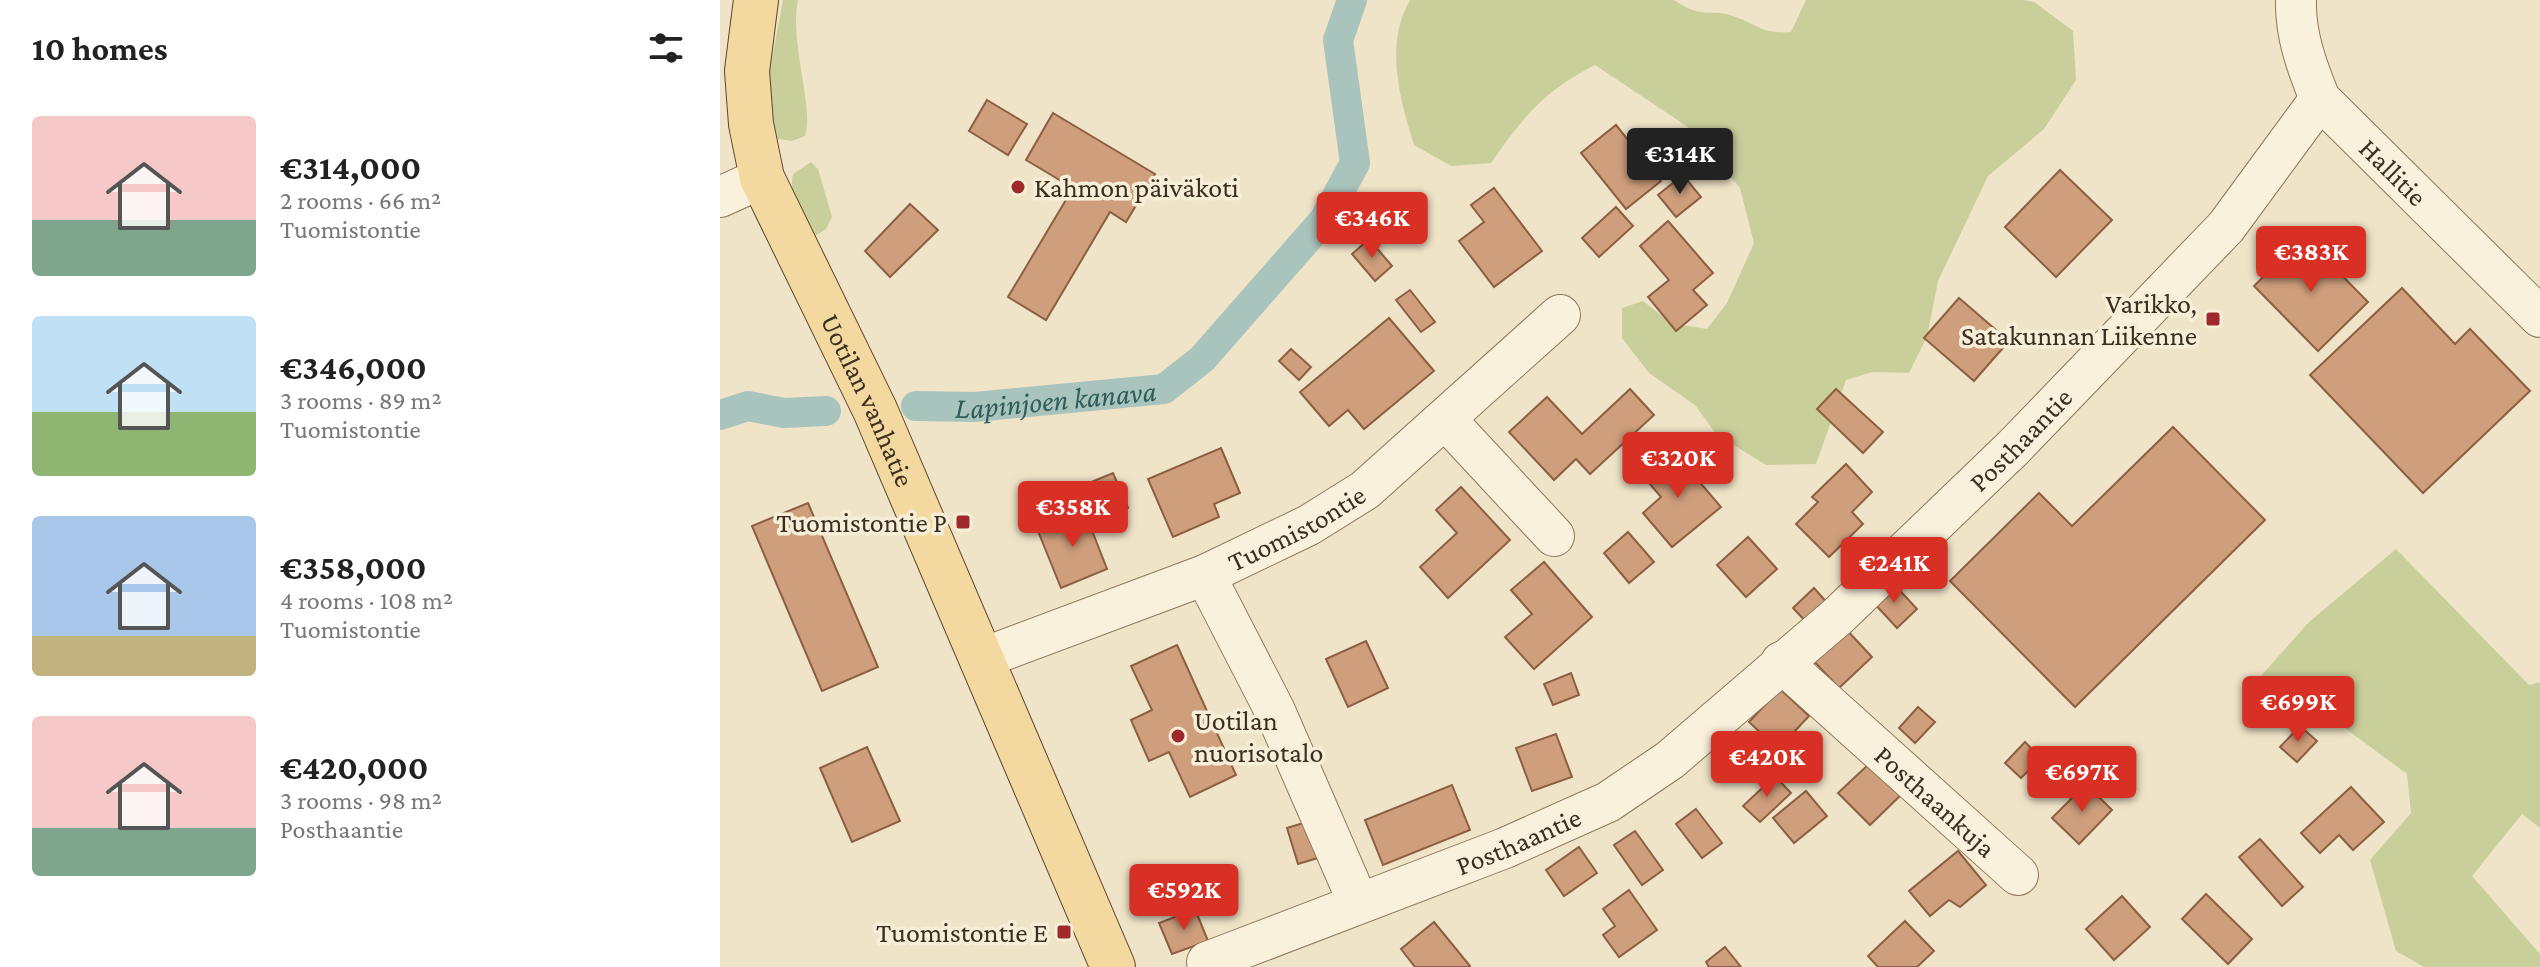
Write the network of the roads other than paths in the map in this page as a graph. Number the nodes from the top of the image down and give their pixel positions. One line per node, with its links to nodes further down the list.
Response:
1 (756, 0): 4 (main road, Uotilan vanhatie)
2 (2296, 0): 3 (street, Hallitie)
3 (2320, 99): 7 (street, Hallitie); 12 (street, Posthaantie)
4 (762, 178): 5 (street); 11 (main road, Uotilan vanhatie)
5 (720, 197)
6 (1560, 315): 8 (street, Tuomistontie)
7 (2540, 317)
8 (1447, 421): 9 (street); 10 (street, Tuomistontie)
9 (1554, 536)
10 (1205, 575): 11 (street, Tuomistontie); 14 (street)
11 (983, 658): 16 (main road, Uotilan vanhatie)
12 (1781, 662): 13 (street, Posthaankuja); 14 (street, Posthaantie)
13 (2018, 875)
14 (1358, 902): 15 (street, Posthaantie)
15 (1207, 962)
16 (1113, 967)

